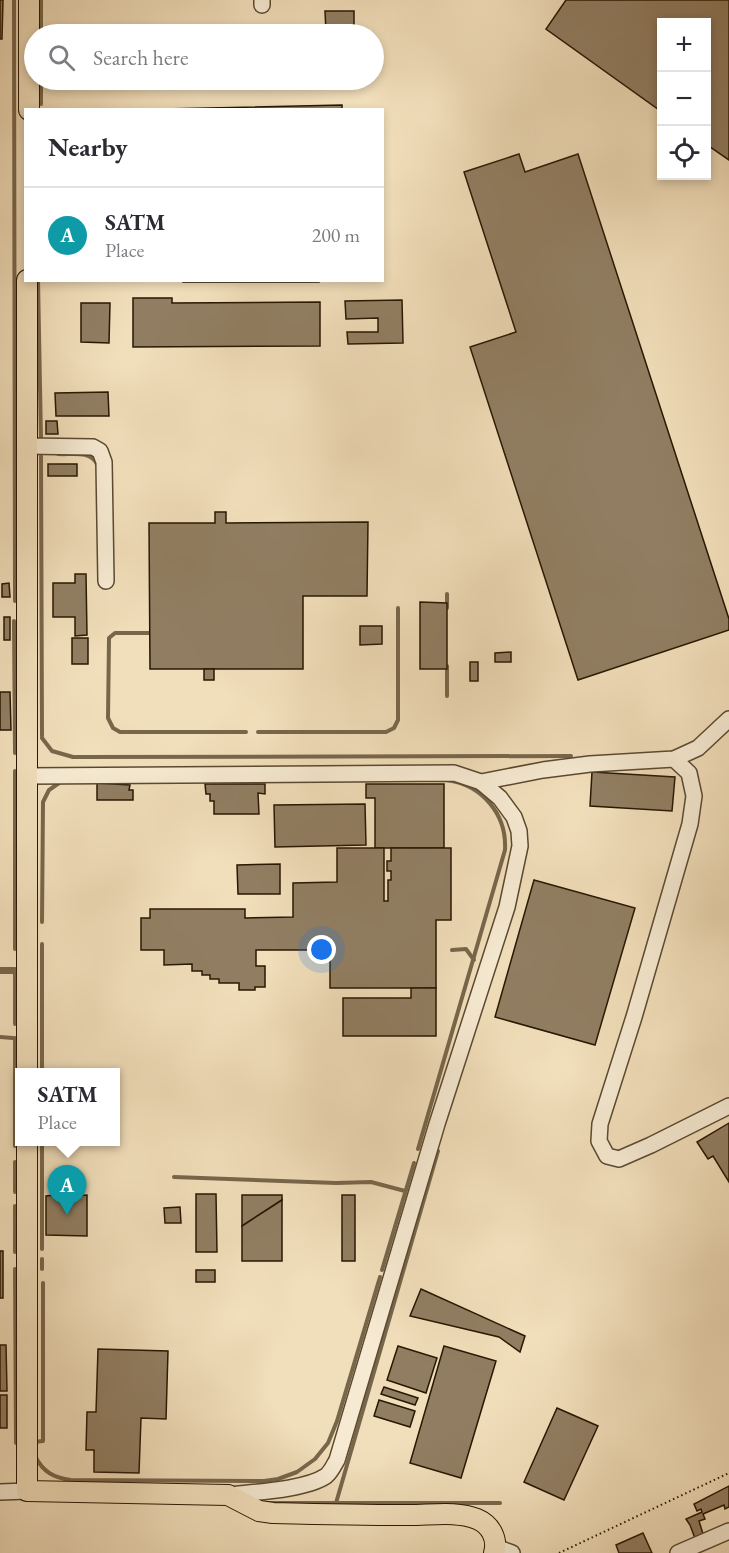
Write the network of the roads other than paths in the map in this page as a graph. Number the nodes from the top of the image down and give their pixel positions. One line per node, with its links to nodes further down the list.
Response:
1 (29, 0): 2 (main road)
2 (29, 24)
3 (29, 90): 4 (main road)
4 (29, 108)
5 (27, 282): 6 (main road)
6 (26, 446): 7 (street); 10 (main road)
7 (106, 581)
8 (729, 719): 9 (street)
9 (674, 759): 11 (street); 13 (street)
10 (27, 776): 11 (street); 12 (main road)
11 (480, 782): 17 (street)
12 (27, 1068)
13 (729, 1106)
14 (27, 1146): 15 (main road)
15 (27, 1491): 16 (street); 17 (main road)
16 (0, 1492)
17 (228, 1495): 19 (main road)
18 (729, 1531): 20 (street)
19 (501, 1551)
20 (678, 1553)

